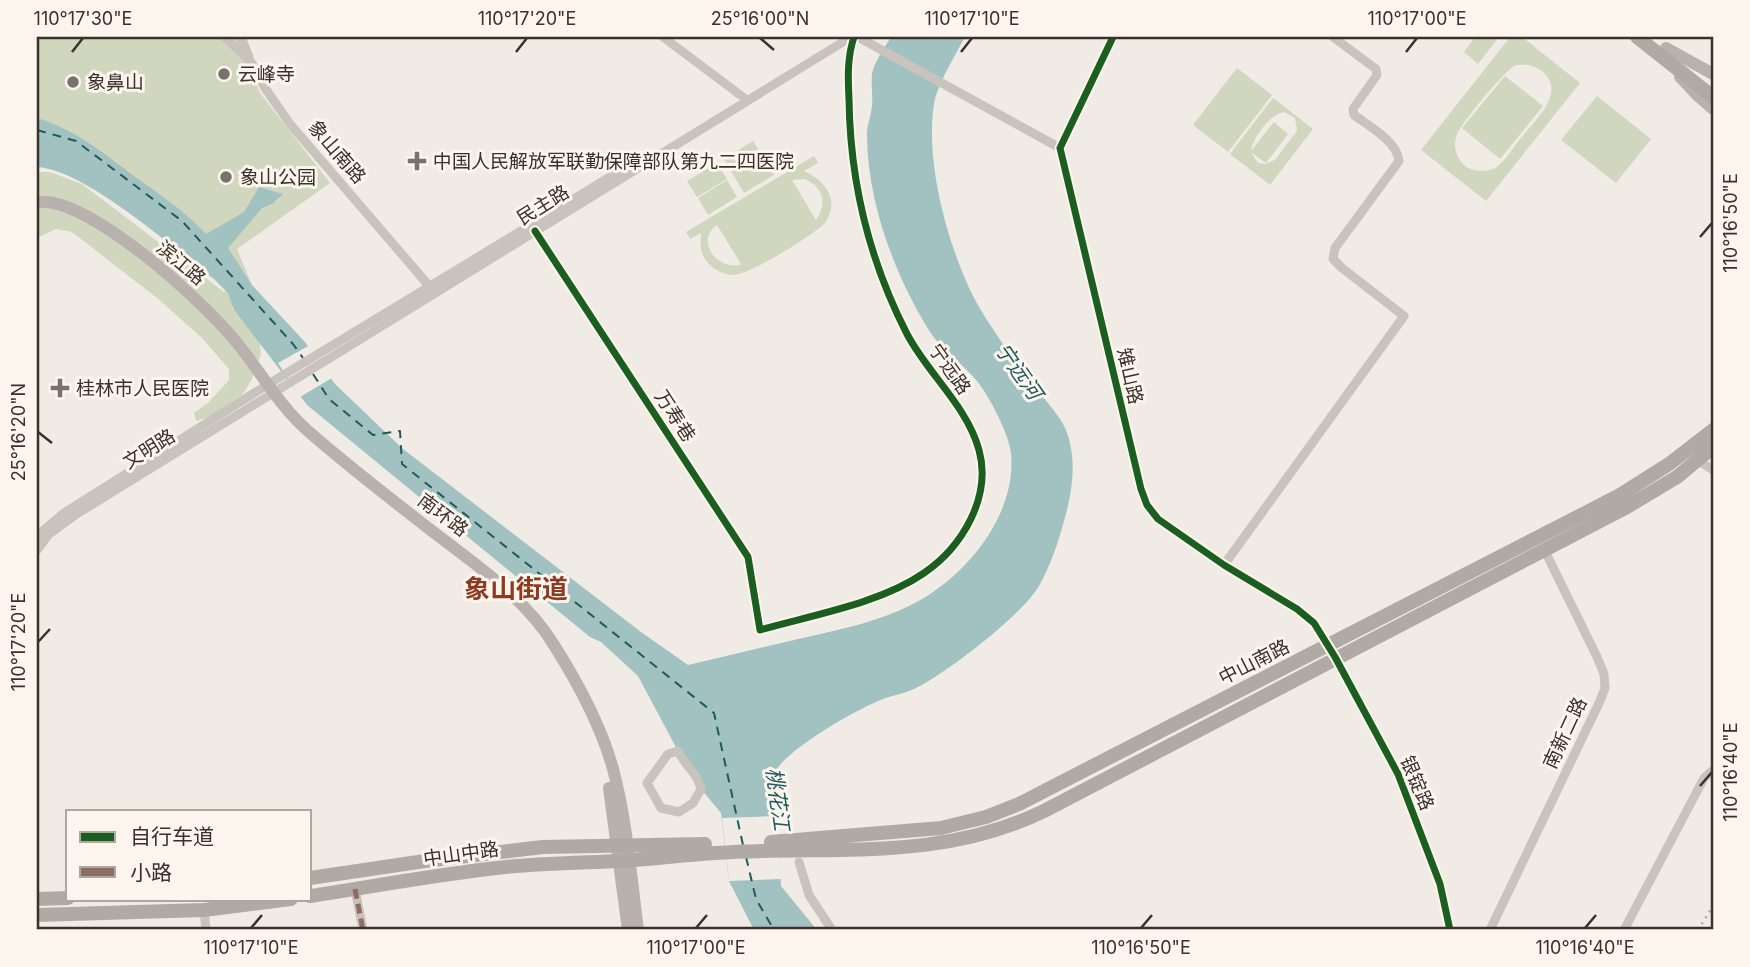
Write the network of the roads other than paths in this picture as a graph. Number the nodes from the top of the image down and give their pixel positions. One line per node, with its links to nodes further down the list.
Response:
1 (225, 37): 10 (street, 象山南路)
2 (241, 37): 10 (street)
3 (663, 37): 14 (street)
4 (853, 37): 14 (street, 民主路); 16 (street); 30 (street, 宁远路)
5 (1113, 37): 16 (street)
6 (1333, 37): 29 (street)
7 (1637, 37): 9 (highway)
8 (1652, 37): 9 (highway)
9 (1664, 52): 11 (main road); 12 (highway); 13 (highway); 15 (main road)
10 (251, 62): 19 (street, 象山南路)
11 (1713, 74)
12 (1713, 85)
13 (1713, 97)
14 (745, 98): 18 (street, 民主路); 19 (street, 民主路)
15 (1713, 109)
16 (1060, 148): 29 (street, 雉山路)
17 (37, 202): 21 (main road, 滨江路)
18 (535, 231): 20 (street, 民主路); 30 (street, 万寿巷)
19 (430, 287): 20 (street, 民主路)
20 (322, 356): 21 (street, 文明路)
21 (270, 389): 26 (street, 文明路); 28 (street, 文明路); 34 (main road, 南环路)
22 (1713, 430): 31 (highway, 中山南路)
23 (1713, 447): 24 (highway, 中山南路)
24 (1698, 460): 25 (street); 27 (highway, 中山南路)
25 (1713, 470)
26 (37, 536)
27 (1544, 549): 31 (highway, 中山南路); 50 (street, 南新二路)
28 (37, 550)
29 (1224, 565): 31 (street, 雉山路)
30 (760, 631)
31 (1332, 651): 34 (highway, 中山南路); 49 (street, 银锭路)
32 (1713, 770): 51 (street)
33 (679, 812): 33 (street)
34 (623, 854): 36 (highway, 中山中路); 37 (highway, 中山中路); 46 (main road, 南环路); 47 (main road, 南环路)
35 (799, 862): 48 (street)
36 (312, 878)
37 (355, 889): 38 (highway, 中山中路); 45 (street)
38 (312, 896)
39 (66, 898): 40 (highway)
40 (37, 899)
41 (283, 900): 42 (highway)
42 (204, 910): 43 (highway); 44 (street)
43 (37, 915)
44 (206, 930)
45 (363, 930)
46 (628, 930)
47 (638, 930)
48 (832, 930)
49 (1450, 930)
50 (1490, 930)
51 (1624, 930)

